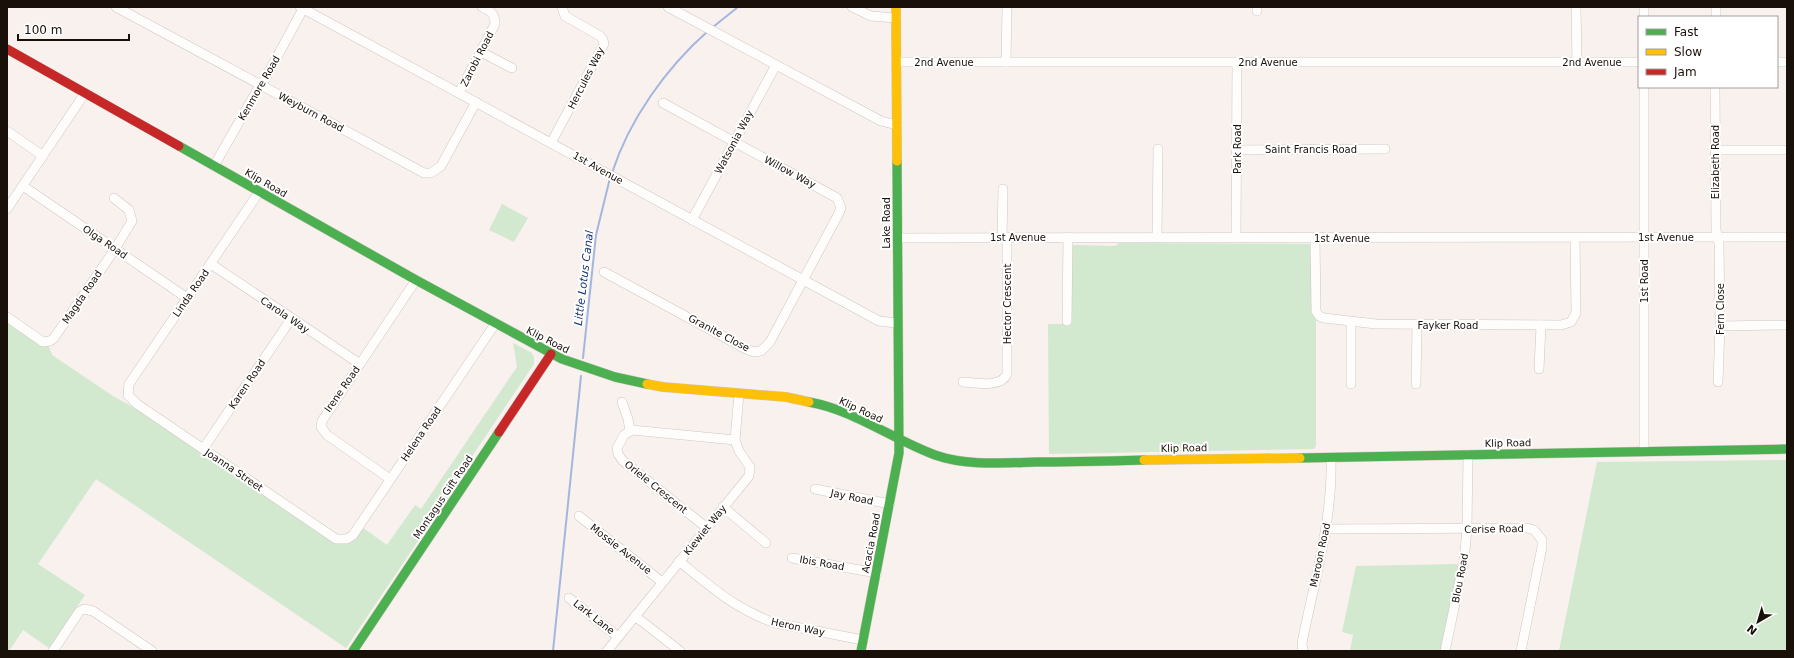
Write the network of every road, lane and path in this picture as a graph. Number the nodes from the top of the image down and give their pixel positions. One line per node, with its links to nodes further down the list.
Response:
1 (116, 7): 20 (street, Weyburn Road)
2 (482, 7): 12 (street, Zarobi Road)
3 (562, 7): 29 (street, Hercules Way)
4 (668, 7): 18 (street)
5 (852, 7): 10 (street)
6 (896, 7): 10 (street, Lake Road)
7 (1006, 7): 14 (street)
8 (1576, 7): 16 (street)
9 (301, 8): 20 (street, Kenmore Road); 24 (street, 1st Avenue)
10 (896, 18): 13 (street, Lake Road)
11 (7, 49): 23 (street, Klip Road)
12 (480, 52): 19 (street); 24 (street, Zarobi Road)
13 (897, 62): 14 (street, 2nd Avenue); 27 (street, Lake Road)
14 (1006, 62): 15 (street, 2nd Avenue)
15 (1237, 62): 16 (street, 2nd Avenue); 33 (street, Park Road)
16 (1577, 62): 17 (street, 2nd Avenue)
17 (1638, 62)
18 (776, 65): 27 (street); 30 (street, Watsonia Way)
19 (512, 68)
20 (260, 85): 25 (street, Weyburn Road); 37 (street, Kenmore Road)
21 (1644, 88): 48 (street, 1st Road)
22 (1715, 88): 34 (street, Elizabeth Road)
23 (85, 93): 36 (street); 37 (street, Klip Road)
24 (459, 93): 25 (street, 1st Avenue)
25 (476, 102): 29 (street, 1st Avenue)
26 (662, 103): 30 (street, Willow Way)
27 (897, 124): 51 (street, Lake Road)
28 (7, 131): 36 (street)
29 (551, 143): 43 (street, 1st Avenue)
30 (734, 143): 43 (street, Watsonia Way); 57 (street, Willow Way)
31 (1158, 149): 47 (street)
32 (1385, 149): 33 (street, Saint Francis Road)
33 (1236, 150): 44 (street, Park Road)
34 (1715, 150): 35 (street); 49 (street, Elizabeth Road)
35 (1787, 150)
36 (43, 156): 38 (street)
37 (214, 166): 40 (street, Klip Road)
38 (23, 186): 42 (street); 54 (street, Olga Road)
39 (1003, 189): 45 (street, Hector Crescent)
40 (259, 192): 55 (street, Linda Road); 58 (street, Klip Road)
41 (114, 198): 54 (street, Magda Road)
42 (7, 209)
43 (692, 220): 57 (street, 1st Avenue)
44 (1236, 236): 47 (street, 1st Avenue); 52 (street, 1st Avenue)
45 (1004, 237): 46 (street, 1st Avenue); 51 (street, 1st Avenue); 73 (street, Hector Crescent)
46 (1068, 237): 47 (street, 1st Avenue); 62 (street)
47 (1157, 237)
48 (1644, 237): 49 (street, 1st Avenue); 53 (street, 1st Avenue); 85 (street, 1st Road)
49 (1718, 237): 50 (street, 1st Avenue); 69 (street, Fern Close)
50 (1787, 237)
51 (897, 238): 65 (street, Lake Road)
52 (1315, 238): 53 (street, 1st Avenue); 63 (street, Fayker Road)
53 (1575, 238): 67 (street, Fayker Road)
54 (115, 249): 59 (street, Olga Road); 60 (street, Magda Road)
55 (211, 264): 59 (street, Linda Road); 61 (street, Carola Way)
56 (604, 272): 57 (street, Granite Close)
57 (804, 279): 65 (street, 1st Avenue)
58 (416, 280): 64 (street, Klip Road); 71 (street, Irene Road)
59 (187, 298): 78 (street, Linda Road)
60 (7, 317)
61 (291, 319): 71 (street, Carola Way); 83 (street, Karen Road)
62 (1067, 321)
63 (1351, 322): 66 (street, Fayker Road); 75 (street)
64 (495, 324): 70 (street, Klip Road); 88 (street, Helena Road)
65 (897, 324): 81 (street, Lake Road)
66 (1417, 324): 67 (street, Fayker Road); 76 (street)
67 (1541, 325): 72 (street)
68 (1787, 325): 69 (street)
69 (1720, 326): 74 (street, Fern Close)
70 (551, 354): 77 (street, Klip Road); 109 (street, Montagus Gift Road)
71 (360, 364): 88 (street, Irene Road)
72 (1539, 369)
73 (963, 382)
74 (1718, 382)
75 (1351, 384)
76 (1416, 384)
77 (739, 394): 81 (street, Klip Road); 82 (street)
78 (128, 395): 83 (street, Joanna Street)
79 (622, 402): 80 (street)
80 (630, 431): 82 (street); 93 (street, Oriele Crescent)
81 (899, 439): 87 (street, Klip Road); 90 (street, Acacia Road)
82 (735, 440): 91 (street, Kiewiet Way)
83 (203, 449): 96 (street, Joanna Street)
84 (1787, 449): 85 (street, Klip Road)
85 (1644, 451): 86 (street, Klip Road)
86 (1468, 455): 87 (street, Klip Road); 95 (street, Blou Road)
87 (1331, 458): 94 (street, Maroon Road)
88 (390, 479): 96 (street, Helena Road)
89 (815, 489): 90 (street, Jay Road)
90 (890, 504): 100 (street, Acacia Road)
91 (723, 507): 93 (street, Kiewiet Way); 97 (street)
92 (579, 516): 101 (street, Mossie Avenue)
93 (707, 528): 99 (street, Kiewiet Way)
94 (1327, 529): 95 (street, Cerise Road); 113 (street, Maroon Road)
95 (1467, 530): 114 (street, Blou Road); 115 (street, Cerise Road)
96 (343, 540)
97 (766, 543)
98 (792, 558): 100 (street, Ibis Road)
99 (679, 561): 101 (street, Kiewiet Way); 105 (street, Heron Way)
100 (877, 573): 105 (street, Acacia Road)
101 (662, 582): 103 (street, Kiewiet Way)
102 (570, 598): 104 (street, Lark Lane)
103 (635, 616): 104 (street, Kiewiet Way); 111 (street)
104 (618, 637): 110 (street, Kiewiet Way)
105 (863, 640): 112 (street, Acacia Road)
106 (141, 648): 107 (street); 108 (street)
107 (53, 651)
108 (152, 651)
109 (352, 651)
110 (607, 651)
111 (680, 651)
112 (861, 651)
113 (1303, 651)
114 (1445, 651)
115 (1521, 651)

